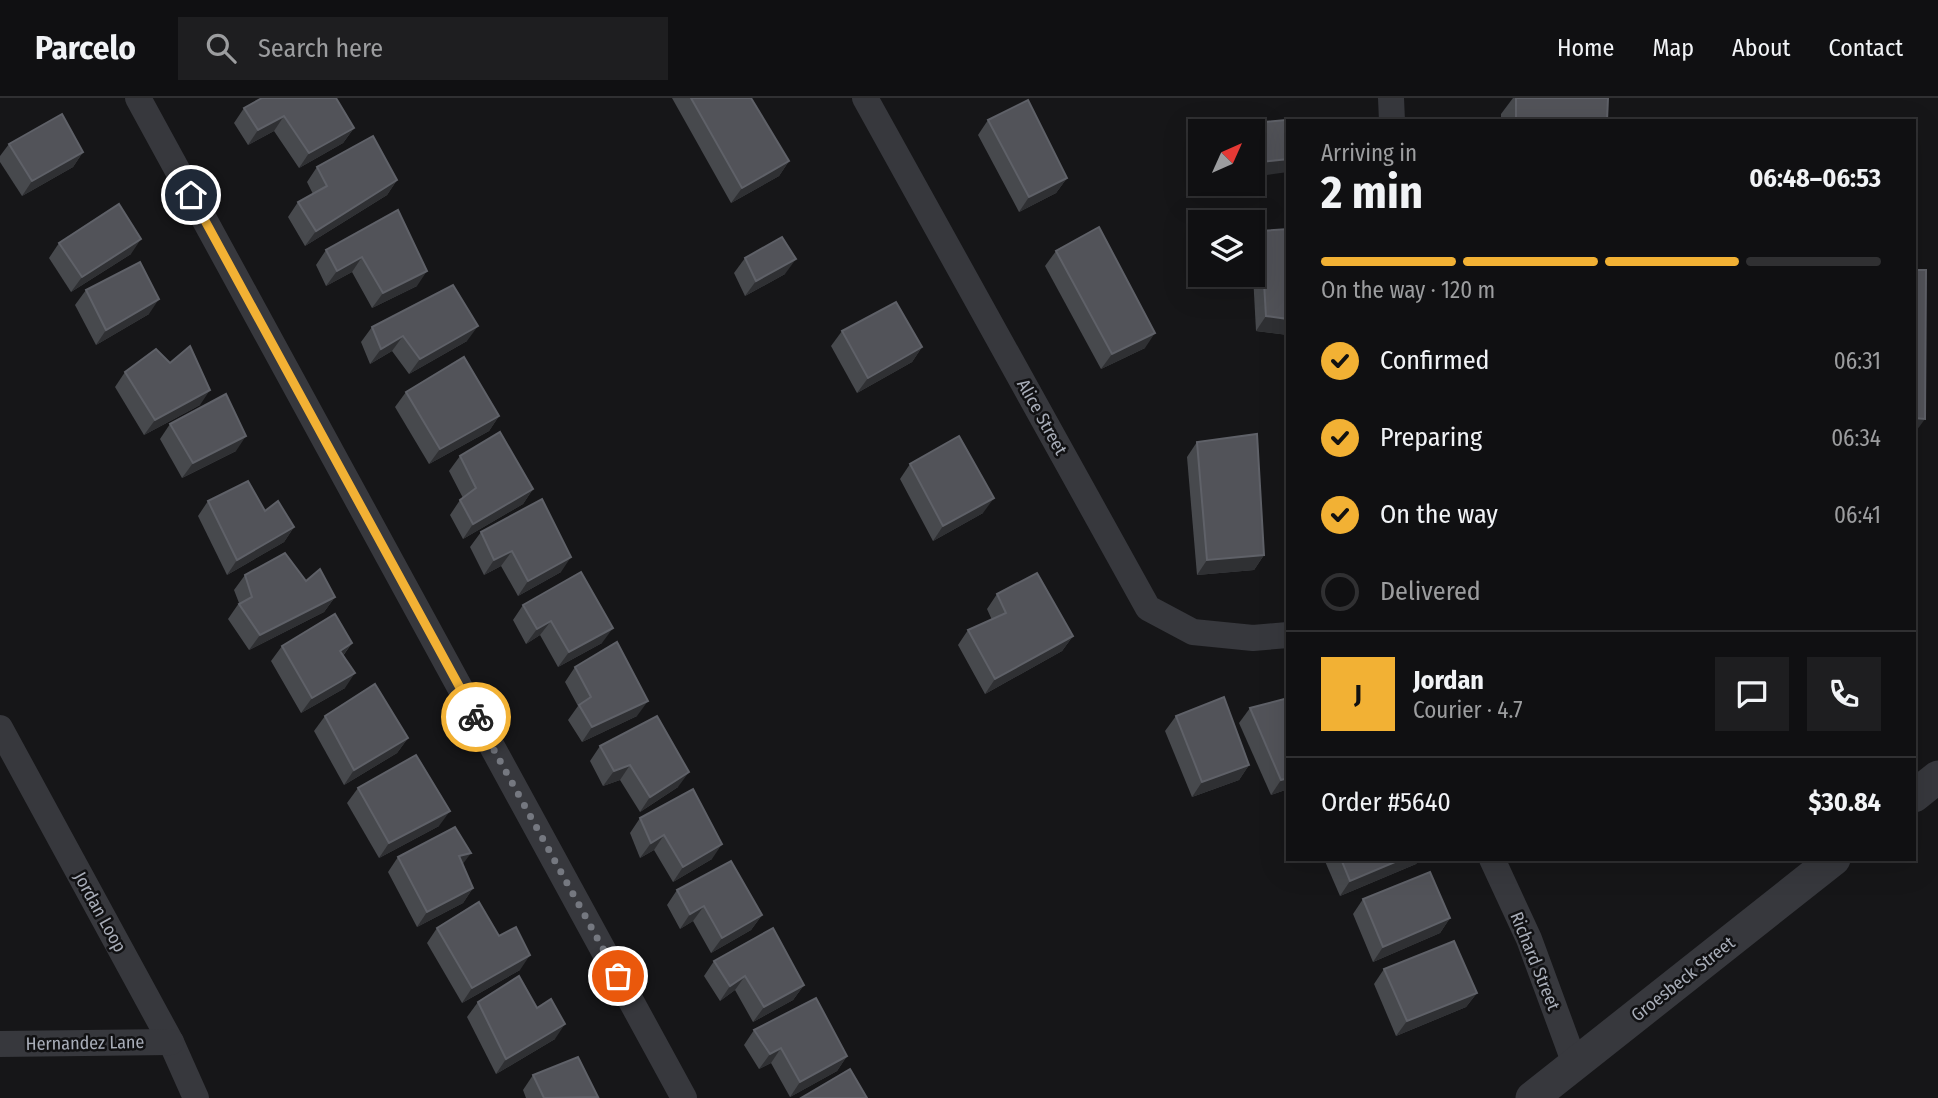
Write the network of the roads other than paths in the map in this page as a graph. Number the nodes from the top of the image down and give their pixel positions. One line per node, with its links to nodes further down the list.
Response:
1 (138, 98): 15 (street)
2 (865, 98): 5 (street, Alice Street)
3 (1391, 98): 4 (street)
4 (1392, 119)
5 (1286, 635)
6 (0, 728): 11 (street, Jordan Loop)
7 (1938, 777): 8 (street)
8 (1916, 794)
9 (1493, 861): 13 (street, Richard Street)
10 (1831, 861): 13 (street, Groesbeck Street)
11 (170, 1042): 12 (street, Hernandez Lane); 14 (street, Jordan Loop)
12 (0, 1045)
13 (1575, 1064): 16 (street, Groesbeck Street)
14 (196, 1098)
15 (684, 1098)
16 (1532, 1098)

